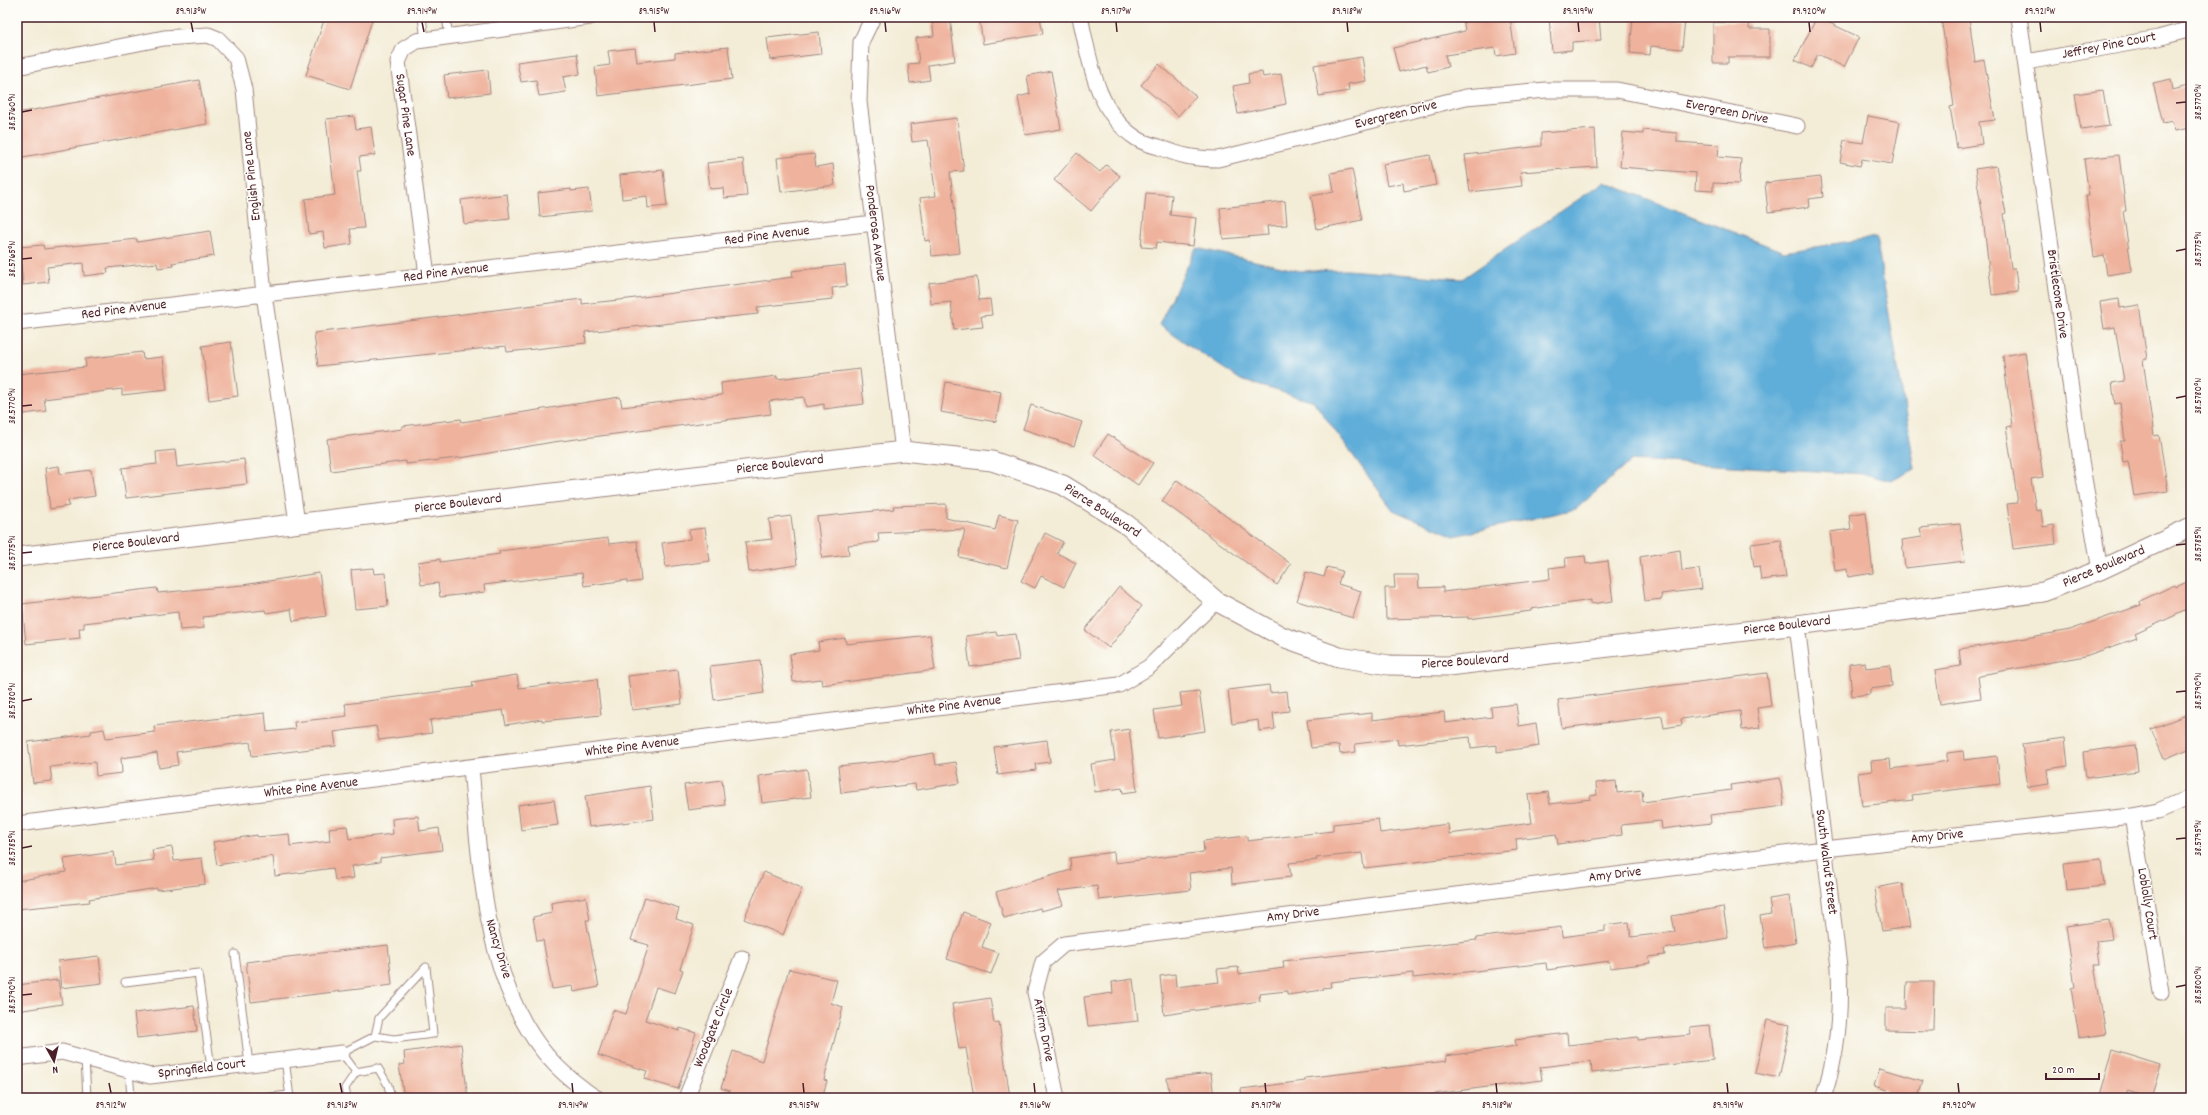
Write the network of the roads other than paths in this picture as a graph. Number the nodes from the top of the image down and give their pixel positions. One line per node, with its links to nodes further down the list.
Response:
1 (422, 17): 9 (lane)
2 (446, 17): 8 (lane)
3 (590, 17): 8 (street, Sugar Pine Lane)
4 (1080, 17): 12 (street, Evergreen Drive)
5 (2020, 17): 10 (street, Bristlecone Drive)
6 (869, 18): 13 (street, Ponderosa Avenue)
7 (2191, 29): 10 (street, Jeffrey Pine Court)
8 (449, 36): 9 (street, Sugar Pine Lane)
9 (425, 40): 14 (street, Sugar Pine Lane)
10 (2026, 62): 21 (street, Bristlecone Drive)
11 (17, 67): 15 (street, English Pine Lane)
12 (1797, 126)
13 (874, 223): 14 (street, Red Pine Avenue); 17 (street, Ponderosa Avenue)
14 (427, 275): 15 (street, Red Pine Avenue)
15 (264, 294): 16 (street, Red Pine Avenue); 18 (street, English Pine Lane)
16 (17, 322)
17 (903, 451): 18 (street, Pierce Boulevard); 22 (street, Pierce Boulevard)
18 (297, 523): 20 (street, Pierce Boulevard)
19 (2191, 527): 21 (street, Pierce Boulevard)
20 (17, 557)
21 (2100, 570): 23 (street, Pierce Boulevard)
22 (1216, 601): 23 (street, Pierce Boulevard); 24 (street, White Pine Avenue)
23 (1797, 625): 28 (street, South Walnut Street)
24 (471, 768): 27 (street, White Pine Avenue); 49 (street, Nancy Drive)
25 (2191, 797): 26 (street, Amy Drive)
26 (2132, 816): 28 (street, Amy Drive); 33 (street, Loblolly Court)
27 (17, 824)
28 (1824, 849): 31 (street, Amy Drive); 52 (street, South Walnut Street)
29 (235, 954): 39 (lane)
30 (742, 958): 50 (street, Woodgate Circle)
31 (1043, 962): 51 (street, Affirm Drive)
32 (125, 982): 40 (lane)
33 (2161, 992)
34 (375, 1036): 34 (lane); 35 (lane)
35 (342, 1053): 38 (street, Springfield Court); 42 (lane)
36 (17, 1058): 37 (street, Springfield Court)
37 (85, 1058): 41 (street, Springfield Court); 44 (lane)
38 (285, 1060): 39 (street, Springfield Court); 43 (lane)
39 (249, 1064): 40 (street, Springfield Court)
40 (211, 1068): 41 (street, Springfield Court)
41 (129, 1070): 45 (lane)
42 (356, 1072): 47 (lane); 48 (lane)
43 (290, 1096): 46 (lane)
44 (87, 1098)
45 (131, 1098)
46 (262, 1098)
47 (347, 1098)
48 (391, 1098)
49 (597, 1098)
50 (686, 1098)
51 (1057, 1098)
52 (1823, 1098)

